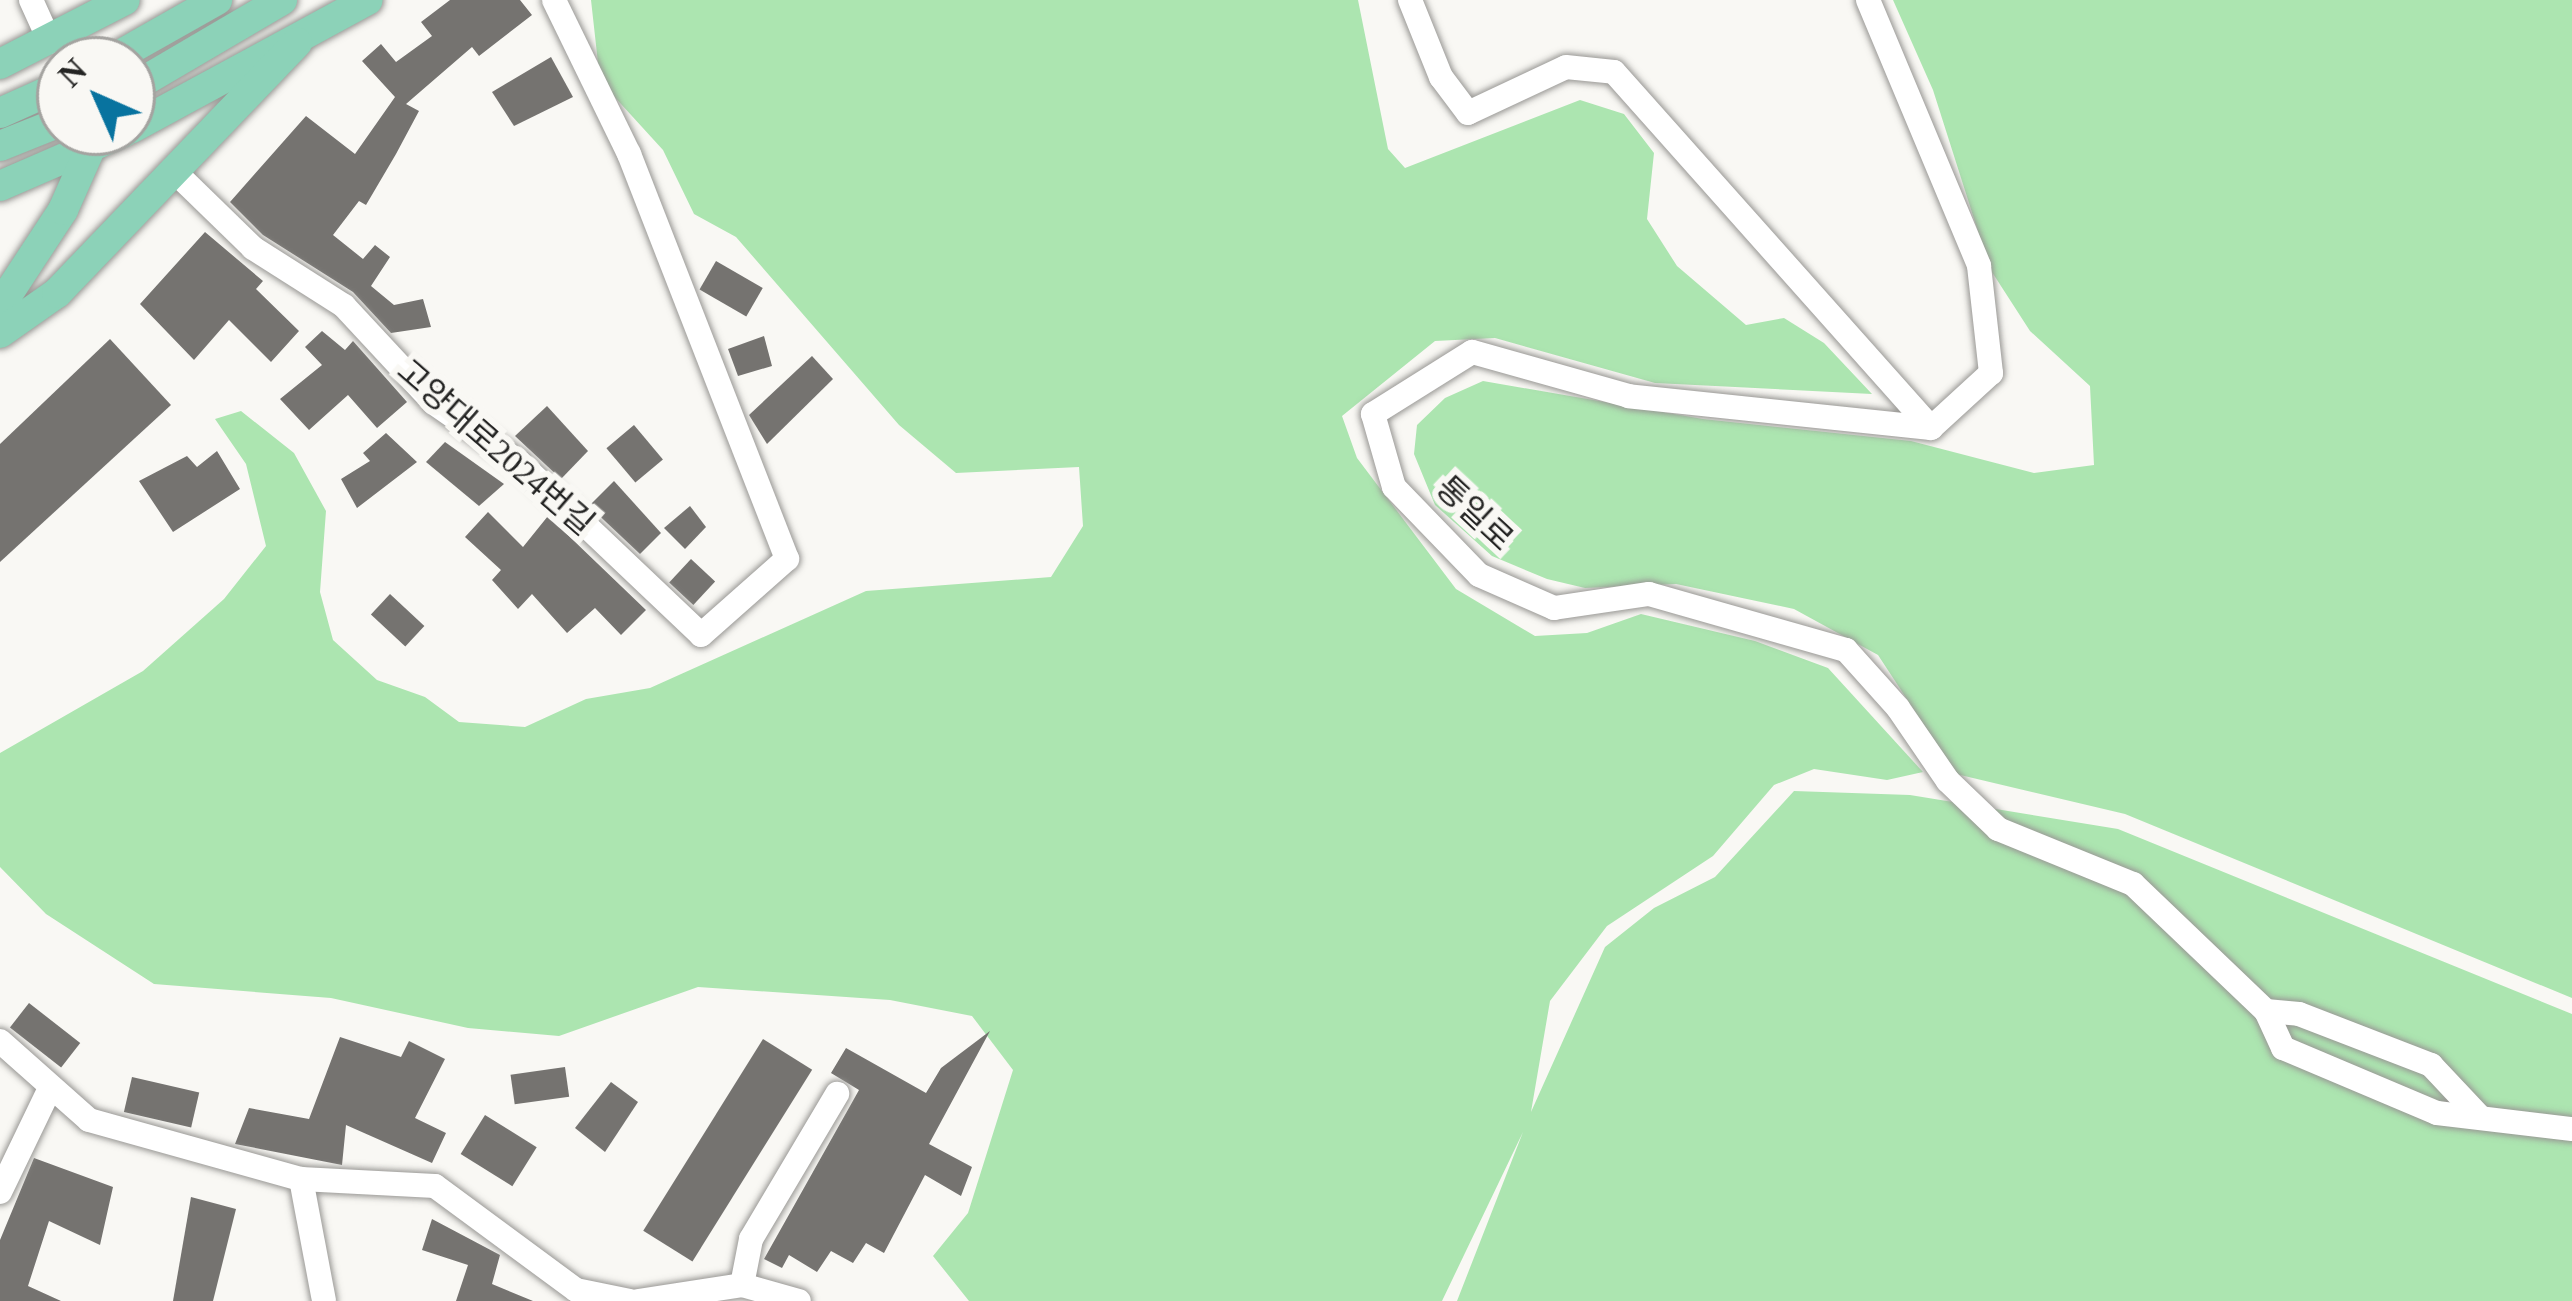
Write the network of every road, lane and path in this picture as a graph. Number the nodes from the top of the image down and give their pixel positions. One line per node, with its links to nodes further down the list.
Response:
1 (31, 0): 9 (street)
2 (125, 0): 10 (main road)
3 (217, 0): 11 (main road)
4 (282, 0): 15 (main road)
5 (368, 0): 12 (main road)
6 (554, 0): 23 (street, 고양대로2024번길)
7 (1410, 0): 27 (street)
8 (1868, 0): 27 (street)
9 (47, 36)
10 (79, 36)
11 (153, 36)
12 (297, 44): 18 (main road); 23 (main road)
13 (36, 58): 14 (main road)
14 (0, 64)
15 (156, 74)
16 (36, 97): 17 (main road)
17 (0, 113)
18 (156, 116)
19 (36, 132): 20 (main road)
20 (0, 146)
21 (57, 156): 24 (main road)
22 (81, 156): 25 (main road)
23 (177, 173): 26 (main road)
24 (0, 186)
25 (0, 307)
26 (0, 333)
27 (1931, 428): 28 (street, 통일로)
28 (2266, 1011): 32 (street); 32 (street)
29 (0, 1041): 30 (street)
30 (49, 1090): 34 (street); 35 (street)
31 (837, 1094): 36 (street)
32 (2479, 1116): 33 (street)
33 (2572, 1129)
34 (301, 1179): 37 (street); 38 (street)
35 (0, 1192)
36 (742, 1285): 38 (street); 39 (street)
37 (324, 1301)
38 (634, 1301)
39 (799, 1301)

